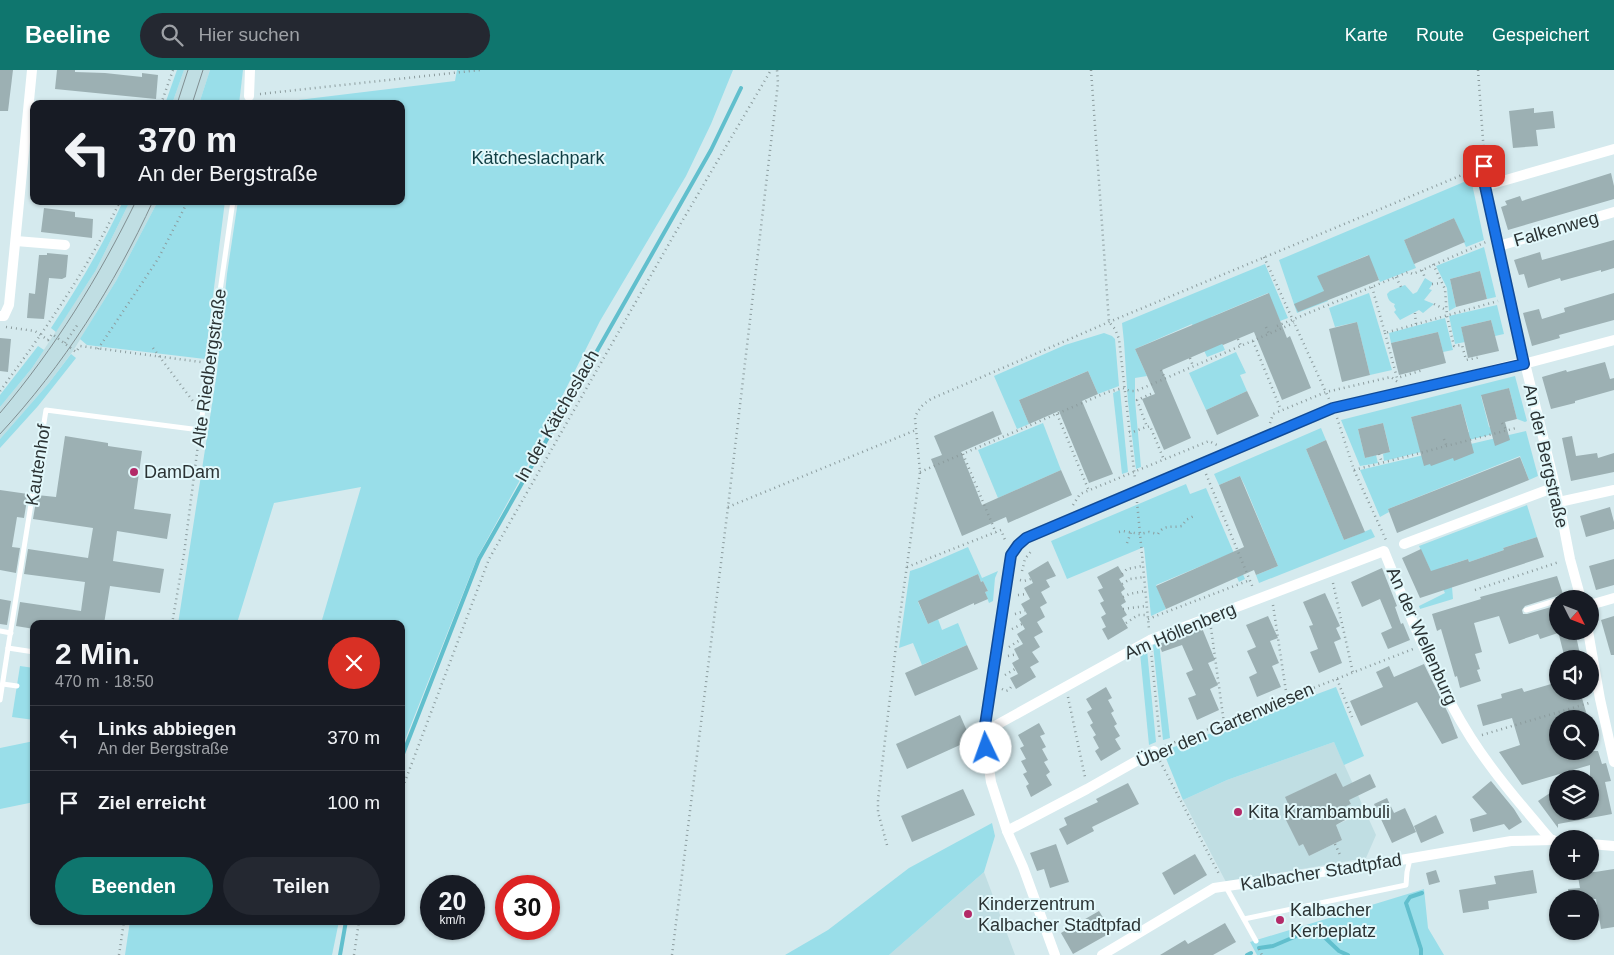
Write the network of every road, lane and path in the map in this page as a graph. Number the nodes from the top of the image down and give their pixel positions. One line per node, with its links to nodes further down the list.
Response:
1 (32, 70): 10 (street)
2 (173, 70): 11 (path)
3 (250, 70): 12 (street)
4 (470, 70): 5 (path); 12 (path)
5 (480, 70)
6 (771, 70): 168 (path, In der Kätcheslach)
7 (777, 70): 97 (path)
8 (1091, 70): 42 (path)
9 (1478, 70): 16 (path)
10 (31, 100)
11 (162, 100)
12 (248, 100)
13 (30, 119): 14 (street)
14 (29, 144): 22 (street)
15 (1614, 149): 17 (street)
16 (1484, 166): 17 (street, An der Bergstraße); 26 (path)
17 (1485, 186): 25 (street, An der Bergstraße)
18 (118, 205): 50 (path)
19 (186, 205): 57 (path)
20 (232, 205): 61 (lane, Alte Riedbergstraße)
21 (1614, 212): 25 (street, Falkenweg)
22 (16, 241): 24 (street); 39 (street)
23 (1486, 243): 27 (path)
24 (65, 245)
25 (1498, 246): 35 (street, An der Bergstraße)
26 (1264, 257): 41 (path); 42 (path)
27 (1433, 264): 28 (path); 31 (path)
28 (1422, 270): 29 (path); 30 (path)
29 (1396, 277): 33 (path); 34 (path)
30 (1425, 278)
31 (1442, 283): 32 (path); 37 (path)
32 (1432, 284)
33 (1372, 287): 41 (path); 48 (path)
34 (1401, 287)
35 (1509, 298): 40 (path); 62 (street, An der Bergstraße)
36 (1434, 304): 37 (path)
37 (1446, 310): 40 (path)
38 (1415, 313): 45 (path)
39 (2, 316): 50 (path)
40 (1447, 316): 45 (path); 58 (path)
41 (1292, 319): 44 (path); 46 (path)
42 (1109, 322): 67 (path); 78 (path)
43 (78, 324): 54 (path)
44 (1294, 324): 49 (path); 70 (path)
45 (1416, 324): 48 (path)
46 (1277, 326)
47 (1266, 327): 49 (path)
48 (1385, 333): 65 (path)
49 (1269, 334): 53 (path)
50 (42, 335): 54 (path); 68 (path)
51 (1238, 339): 55 (path)
52 (1614, 340): 62 (street)
53 (1253, 341): 55 (path); 71 (path)
54 (65, 343): 57 (path)
55 (1241, 346): 63 (path)
56 (153, 348): 59 (path)
57 (98, 349): 59 (path)
58 (1480, 355)
59 (158, 356): 61 (path); 72 (path)
60 (1190, 358): 63 (path)
61 (209, 363): 72 (lane, Alte Riedbergstraße)
62 (1524, 364): 70 (street); 90 (street, An der Bergstraße)
63 (1194, 366): 66 (path)
64 (1162, 370): 66 (path)
65 (1423, 370)
66 (1165, 378): 67 (path)
67 (1123, 388): 73 (path); 80 (path)
68 (0, 391)
69 (1151, 394): 75 (path)
70 (1333, 408): 87 (path); 93 (street)
71 (1281, 410)
72 (202, 413): 77 (lane, Alte Riedbergstraße)
73 (1057, 414): 83 (path); 91 (path)
74 (1502, 423): 79 (path)
75 (1150, 426): 80 (path); 85 (path)
76 (1516, 428): 79 (path)
77 (200, 430): 135 (path, Alte Riedbergstraße); 139 (lane, Kautenhof)
78 (916, 430): 88 (path); 97 (path)
79 (1507, 431): 82 (path)
80 (1129, 432): 93 (path)
81 (1444, 439): 82 (path)
82 (1446, 447): 86 (path)
83 (963, 454): 88 (path); 101 (path)
84 (1379, 454): 86 (path)
85 (1164, 460)
86 (1382, 463): 87 (path)
87 (1354, 470): 103 (path)
88 (920, 472): 112 (path)
89 (1206, 474): 118 (path)
90 (1555, 487): 95 (street, An der Bergstraße); 106 (street)
91 (1089, 490)
92 (1614, 490): 95 (street)
93 (1136, 491): 96 (path); 164 (street)
94 (1145, 500): 96 (path)
95 (1559, 502): 110 (street, An der Bergstraße)
96 (1137, 504): 102 (path)
97 (728, 507): 186 (path)
98 (1194, 516): 102 (path)
99 (1119, 532): 100 (path)
100 (1132, 532): 102 (path); 105 (path)
101 (996, 533): 104 (path); 112 (path)
102 (1140, 534): 108 (path)
103 (1386, 539)
104 (1005, 540)
105 (1127, 543)
106 (1404, 544)
107 (1033, 548): 117 (path)
108 (1141, 548)
109 (1384, 551): 113 (street, Am Höllenberg); 143 (street, An der Wellenburg)
110 (1570, 559): 120 (path); 121 (street, An der Bergstraße)
111 (1142, 566): 114 (path)
112 (907, 567): 174 (path)
113 (1330, 572): 124 (street, Am Höllenberg); 150 (path)
114 (1122, 574)
115 (1144, 577): 119 (path)
116 (1031, 579): 117 (path)
117 (1020, 580): 123 (path)
118 (1250, 580): 127 (path); 136 (path)
119 (1122, 584)
120 (1475, 590)
121 (1579, 590)
122 (1145, 592): 125 (path)
123 (1027, 594)
124 (1272, 594): 127 (street, Am Höllenberg); 159 (path)
125 (1123, 597)
126 (1614, 598): 128 (street)
127 (1257, 599): 134 (street, Am Höllenberg)
128 (1599, 602)
129 (1549, 603): 132 (lane)
130 (1146, 606): 131 (path)
131 (1123, 609)
132 (1526, 610)
133 (1025, 611): 137 (path)
134 (1210, 617): 156 (street, Am Höllenberg); 163 (path)
135 (173, 620)
136 (1126, 623)
137 (1022, 624)
138 (0, 631): 139 (lane)
139 (11, 633): 145 (lane, Kautenhof)
140 (1011, 638): 144 (path)
141 (1020, 640): 144 (path)
142 (1590, 640): 161 (street)
143 (1422, 646): 150 (path, Über den Gartenwiesen); 165 (street, An der Wellenburg)
144 (1009, 647): 147 (path)
145 (8, 648): 146 (lane); 153 (lane, Kautenhof)
146 (30, 651)
147 (1017, 654)
148 (1006, 666): 151 (path)
149 (1015, 669): 151 (path)
150 (1353, 672): 152 (path, Über den Gartenwiesen)
151 (1005, 675): 157 (path)
152 (1337, 679): 159 (path, Über den Gartenwiesen); 162 (path)
153 (3, 684): 155 (lane); 160 (lane, Kautenhof)
154 (1012, 684): 157 (path)
155 (17, 686)
156 (1066, 687): 164 (street, Am Höllenberg); 169 (path)
157 (1002, 689): 158 (path)
158 (1001, 698)
159 (1287, 698): 163 (path, Über den Gartenwiesen)
160 (0, 700)
161 (1600, 700): 165 (path); 167 (street)
162 (1352, 717)
163 (1224, 723): 166 (path, Über den Gartenwiesen)
164 (984, 732): 170 (street)
165 (1471, 738): 171 (street, An der Wellenburg)
166 (1154, 751): 169 (street, Über den Gartenwiesen); 179 (path)
167 (1614, 762)
168 (405, 781)
169 (1087, 789): 170 (street, Über den Gartenwiesen)
170 (1007, 831): 187 (street)
171 (1549, 834)
172 (1549, 840): 177 (street, Kalbacher Stadtpfad)
173 (1335, 844): 178 (path)
174 (887, 845)
175 (1599, 845): 176 (street)
176 (1614, 846)
177 (1410, 858): 178 (street, Kalbacher Stadtpfad); 180 (lane)
178 (1341, 869): 179 (street, Kalbacher Stadtpfad)
179 (1225, 886): 180 (lane); 188 (street, Kalbacher Stadtpfad)
180 (1244, 919): 183 (lane)
181 (123, 925): 184 (path)
182 (358, 925): 185 (path)
183 (1256, 941)
184 (119, 955)
185 (354, 955)
186 (672, 955)
187 (1055, 955)
188 (1102, 955)

